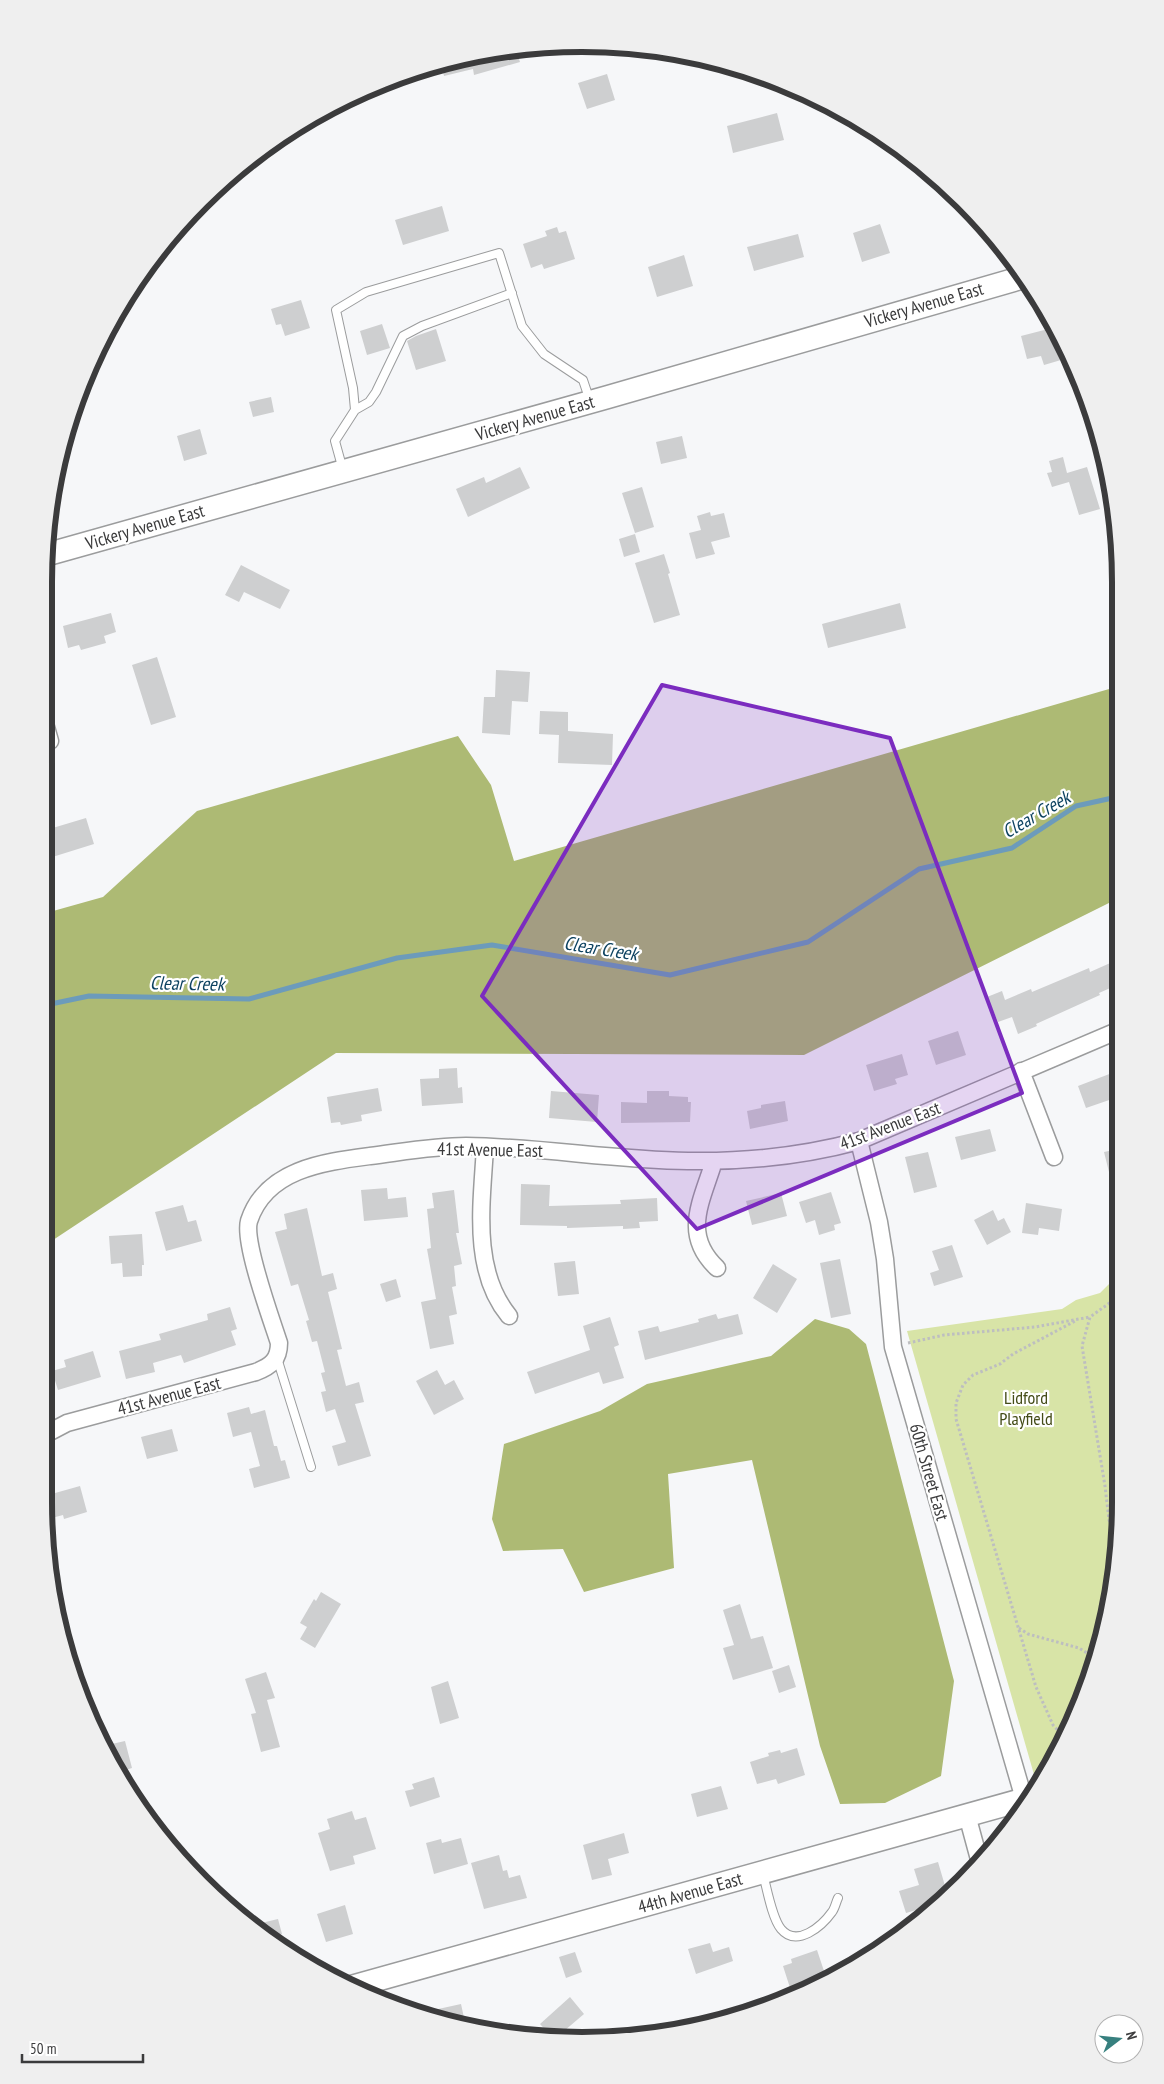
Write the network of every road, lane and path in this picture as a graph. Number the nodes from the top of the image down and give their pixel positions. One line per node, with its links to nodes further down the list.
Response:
1 (1016, 279): 3 (street, Vickery Avenue East)
2 (512, 293): 3 (lane); 4 (lane); 4 (lane)
3 (590, 402): 5 (street, Vickery Avenue East)
4 (355, 410): 5 (lane)
5 (343, 472): 6 (street, Vickery Avenue East)
6 (54, 553)
7 (1112, 1033): 8 (street, 41st Avenue East)
8 (1021, 1071): 9 (street, 41st Avenue East); 11 (street)
9 (859, 1141): 12 (street, 41st Avenue East); 18 (street, 60th Street East)
10 (485, 1147): 12 (street, 41st Avenue East); 15 (street); 19 (street, 41st Avenue East)
11 (1054, 1157)
12 (714, 1160): 13 (street)
13 (717, 1268)
14 (1112, 1301): 16 (path)
15 (509, 1316)
16 (1090, 1317): 17 (path); 22 (path)
17 (1077, 1320): 18 (path); 23 (path)
18 (893, 1347): 26 (street, 60th Street East)
19 (277, 1358): 20 (street, 41st Avenue East); 21 (lane)
20 (52, 1431)
21 (311, 1467)
22 (1111, 1523)
23 (1019, 1628): 24 (path); 25 (path)
24 (1088, 1654)
25 (1059, 1732)
26 (1025, 1792)
27 (1018, 1801): 28 (street, 44th Avenue East)
28 (967, 1815): 29 (street); 30 (street, 44th Avenue East)
29 (977, 1854)
30 (763, 1872): 31 (lane); 32 (street, 44th Avenue East)
31 (838, 1898)
32 (363, 1984)

